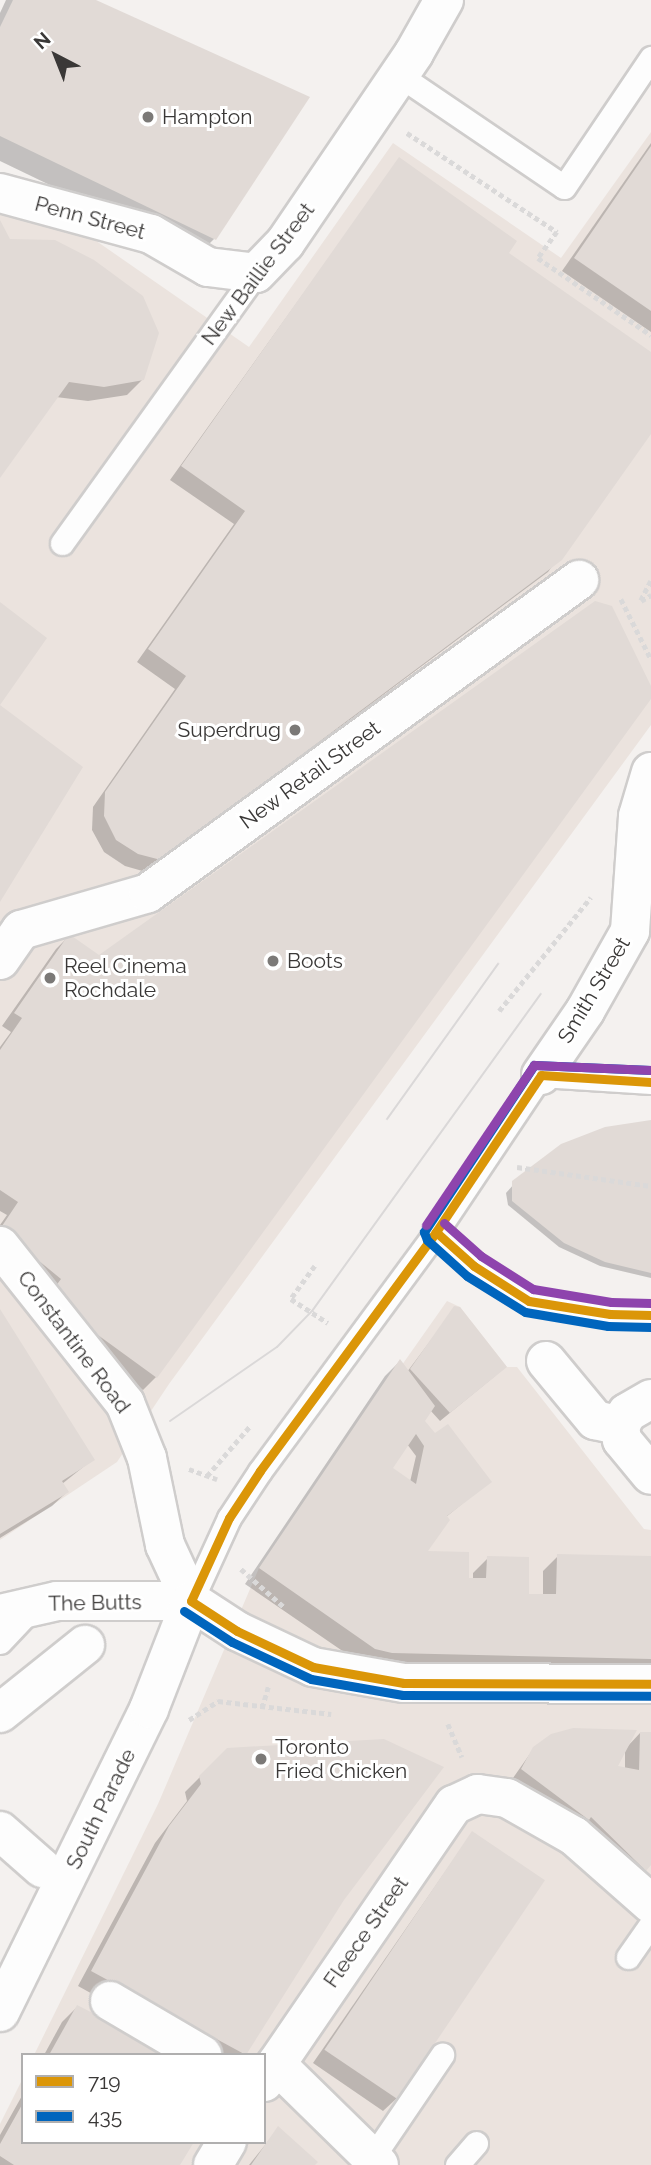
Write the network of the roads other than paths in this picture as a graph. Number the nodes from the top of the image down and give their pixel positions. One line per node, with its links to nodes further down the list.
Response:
1 (429, 5): 3 (street, New Baillie Street)
2 (651, 58): 3 (lane)
3 (399, 75): 5 (street, New Baillie Street)
4 (0, 193): 5 (street, Penn Street)
5 (256, 273): 6 (lane, New Baillie Street)
6 (62, 543)
7 (579, 580): 9 (street, New Retail Street)
8 (651, 772): 10 (street, Smith Street)
9 (11, 945)
10 (541, 1075): 11 (lane); 12 (lane, Smith Street)
11 (651, 1082)
12 (436, 1233): 14 (lane); 19 (lane, Smith Street)
13 (0, 1246): 19 (street, Constantine Road)
14 (651, 1315)
15 (546, 1361): 17 (street)
16 (651, 1399): 17 (street)
17 (620, 1426): 18 (street)
18 (651, 1475)
19 (191, 1601): 20 (street, The Butts); 23 (street); 31 (street, South Parade)
20 (17, 1609): 21 (lane)
21 (0, 1642)
22 (85, 1646): 24 (street)
23 (651, 1684)
24 (0, 1713)
25 (0, 1831): 26 (street)
26 (42, 1868)
27 (651, 1904): 34 (street, Fleece Street)
28 (651, 1924): 29 (lane)
29 (628, 1957)
30 (110, 2001): 32 (street)
31 (0, 2012)
32 (199, 2053)
33 (442, 2055): 37 (lane)
34 (270, 2073): 37 (street)
35 (475, 2143): 39 (lane)
36 (226, 2144): 38 (street)
37 (376, 2161)
38 (213, 2165)
39 (457, 2165)

